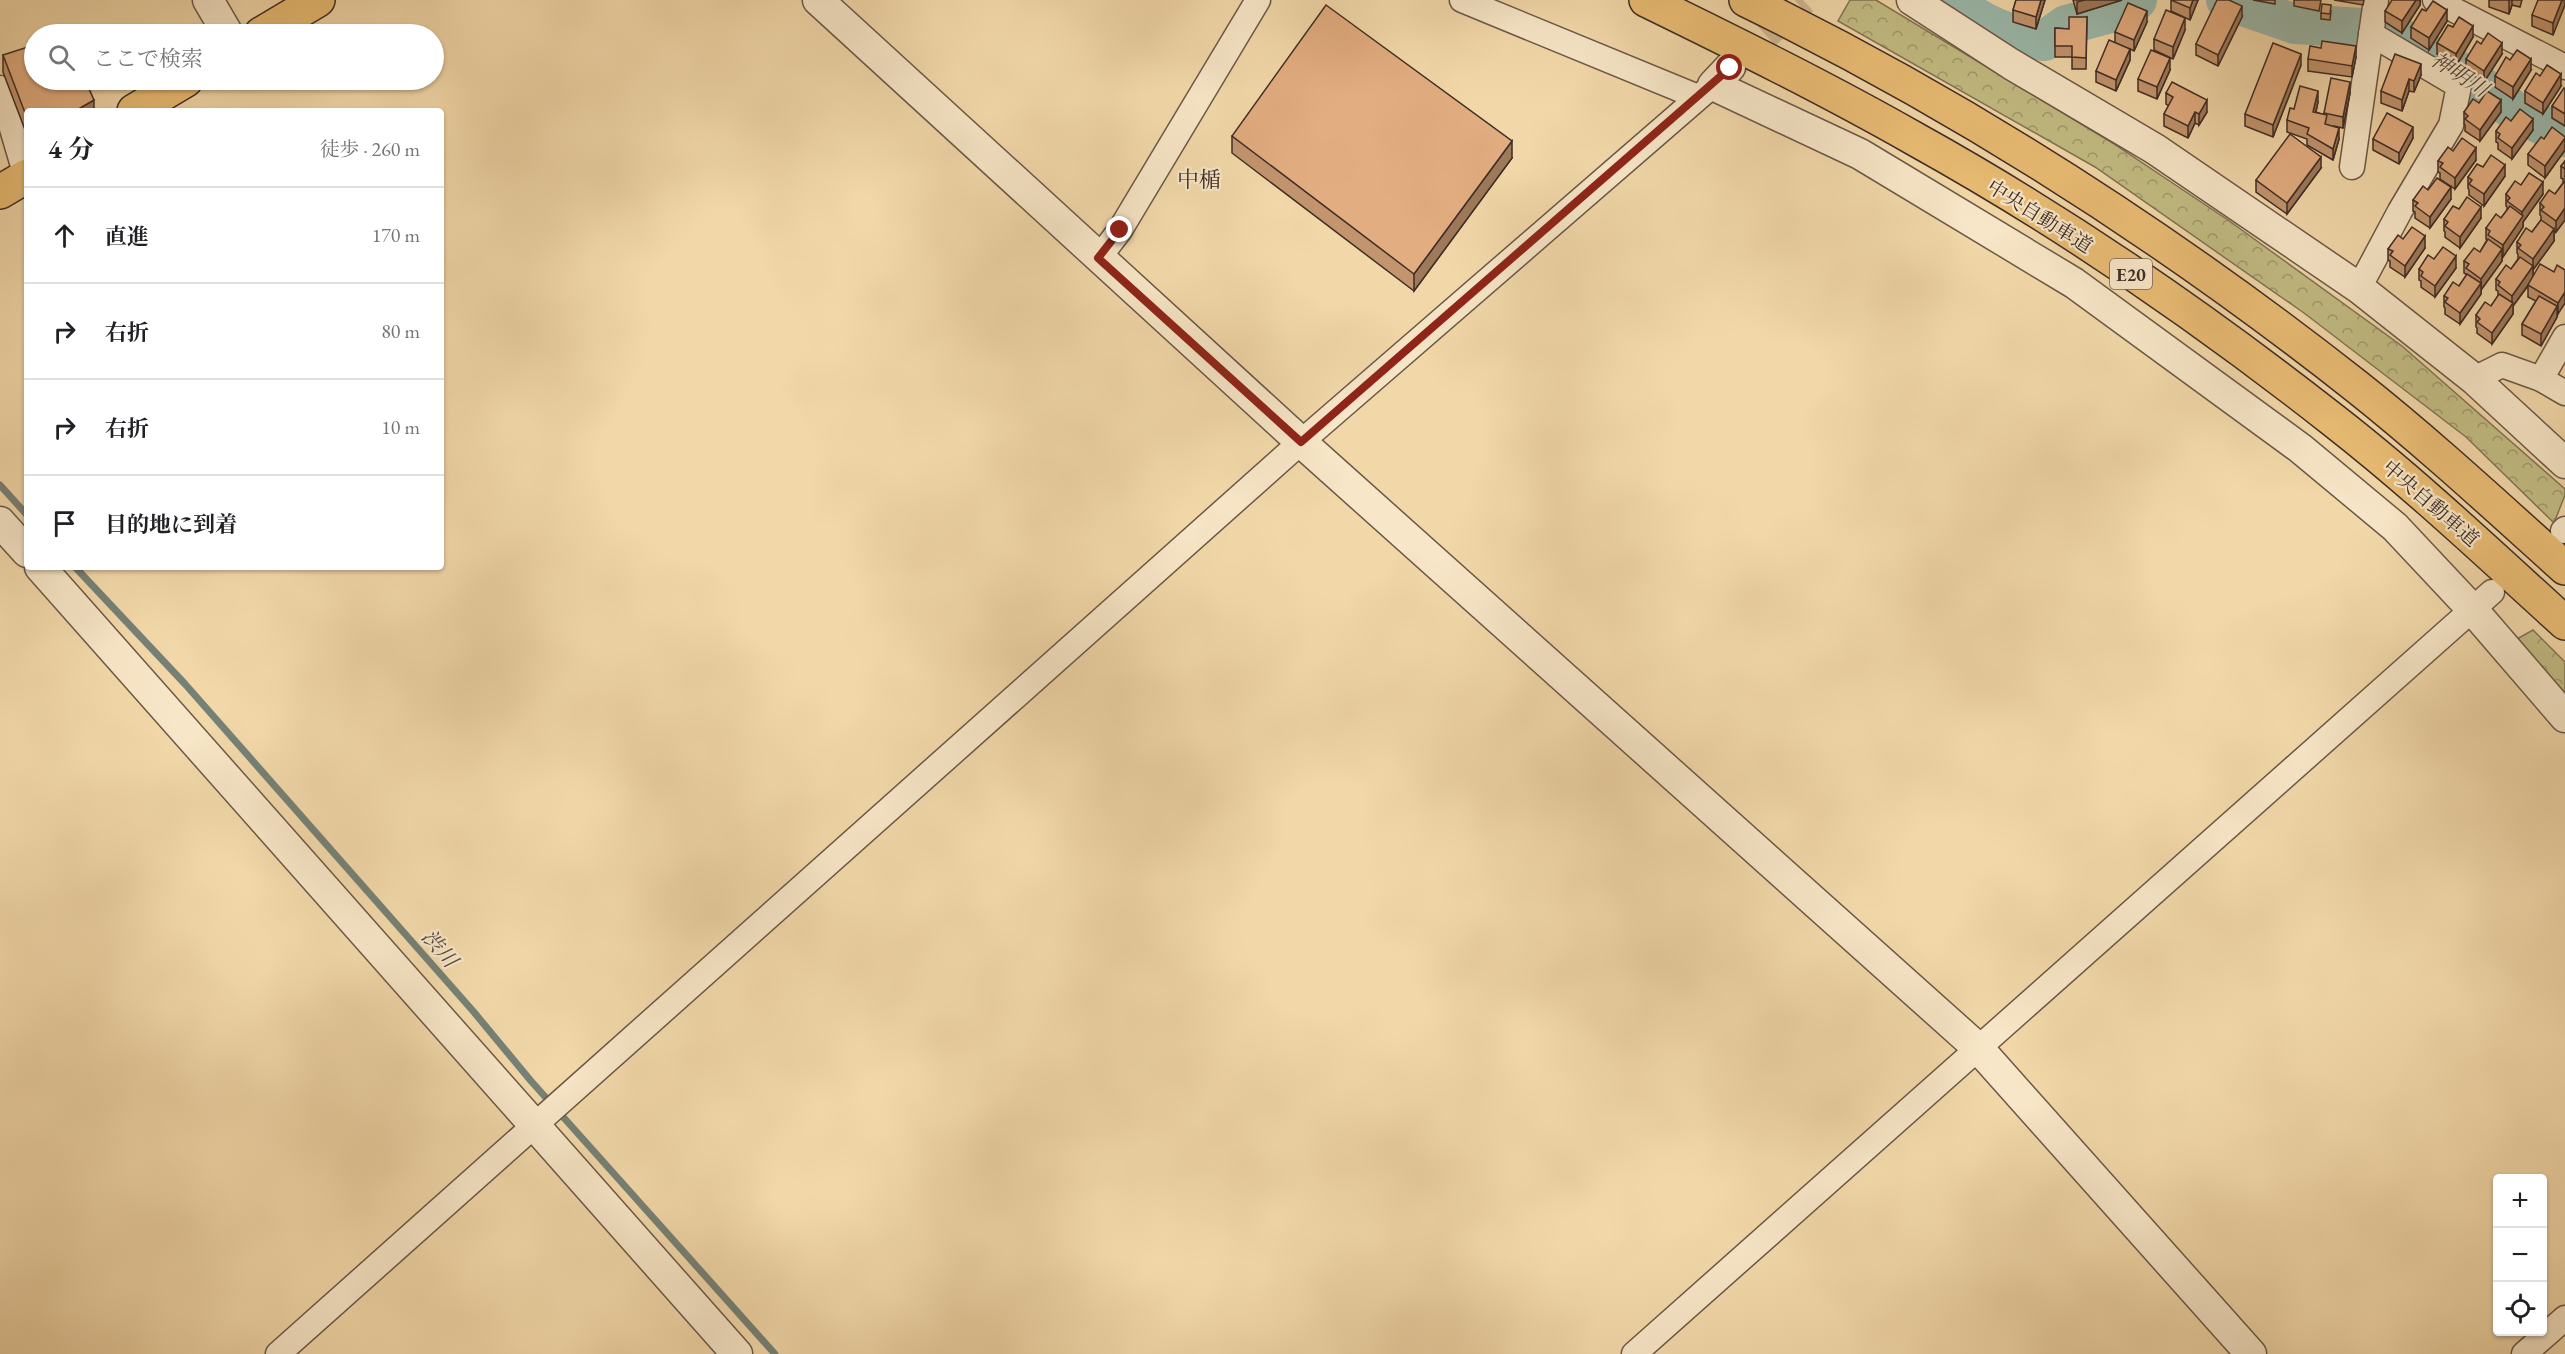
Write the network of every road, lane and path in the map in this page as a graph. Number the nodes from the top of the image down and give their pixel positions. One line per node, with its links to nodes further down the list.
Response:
1 (208, 0): 11 (street)
2 (318, 0): 12 (main road)
3 (818, 0): 23 (street)
4 (1258, 0): 23 (street)
5 (1462, 0): 15 (street)
6 (1646, 0): 36 (main road, 中央自動車道 / E20)
7 (1746, 0): 33 (main road, 中央自動車道 / E20)
8 (1912, 0): 24 (street)
9 (2376, 0): 13 (street)
10 (2435, 0): 14 (street)
11 (222, 24)
12 (278, 24)
13 (2371, 34): 20 (street); 24 (street)
14 (2563, 61)
15 (1714, 83): 29 (street); 35 (street)
16 (0, 88): 19 (street)
17 (169, 90): 18 (main road)
18 (139, 108)
19 (24, 166)
20 (2352, 167)
21 (24, 178): 22 (main road)
22 (0, 192)
23 (1098, 258): 29 (street)
24 (2359, 288): 27 (street)
25 (2565, 337): 26 (street)
26 (2541, 379): 27 (street); 28 (street)
27 (2474, 380): 30 (street)
28 (2565, 393)
29 (1301, 442): 38 (street); 39 (street)
30 (2565, 463)
31 (0, 522): 32 (street)
32 (24, 549)
33 (2565, 568)
34 (43, 570): 39 (street)
35 (2482, 600): 37 (street); 38 (street)
36 (2565, 623)
37 (2565, 717)
38 (1979, 1048): 43 (street); 44 (street)
39 (540, 1122): 41 (street); 42 (street)
40 (2565, 1318): 45 (street)
41 (278, 1354)
42 (737, 1354)
43 (1634, 1354)
44 (2251, 1354)
45 (2524, 1354)

